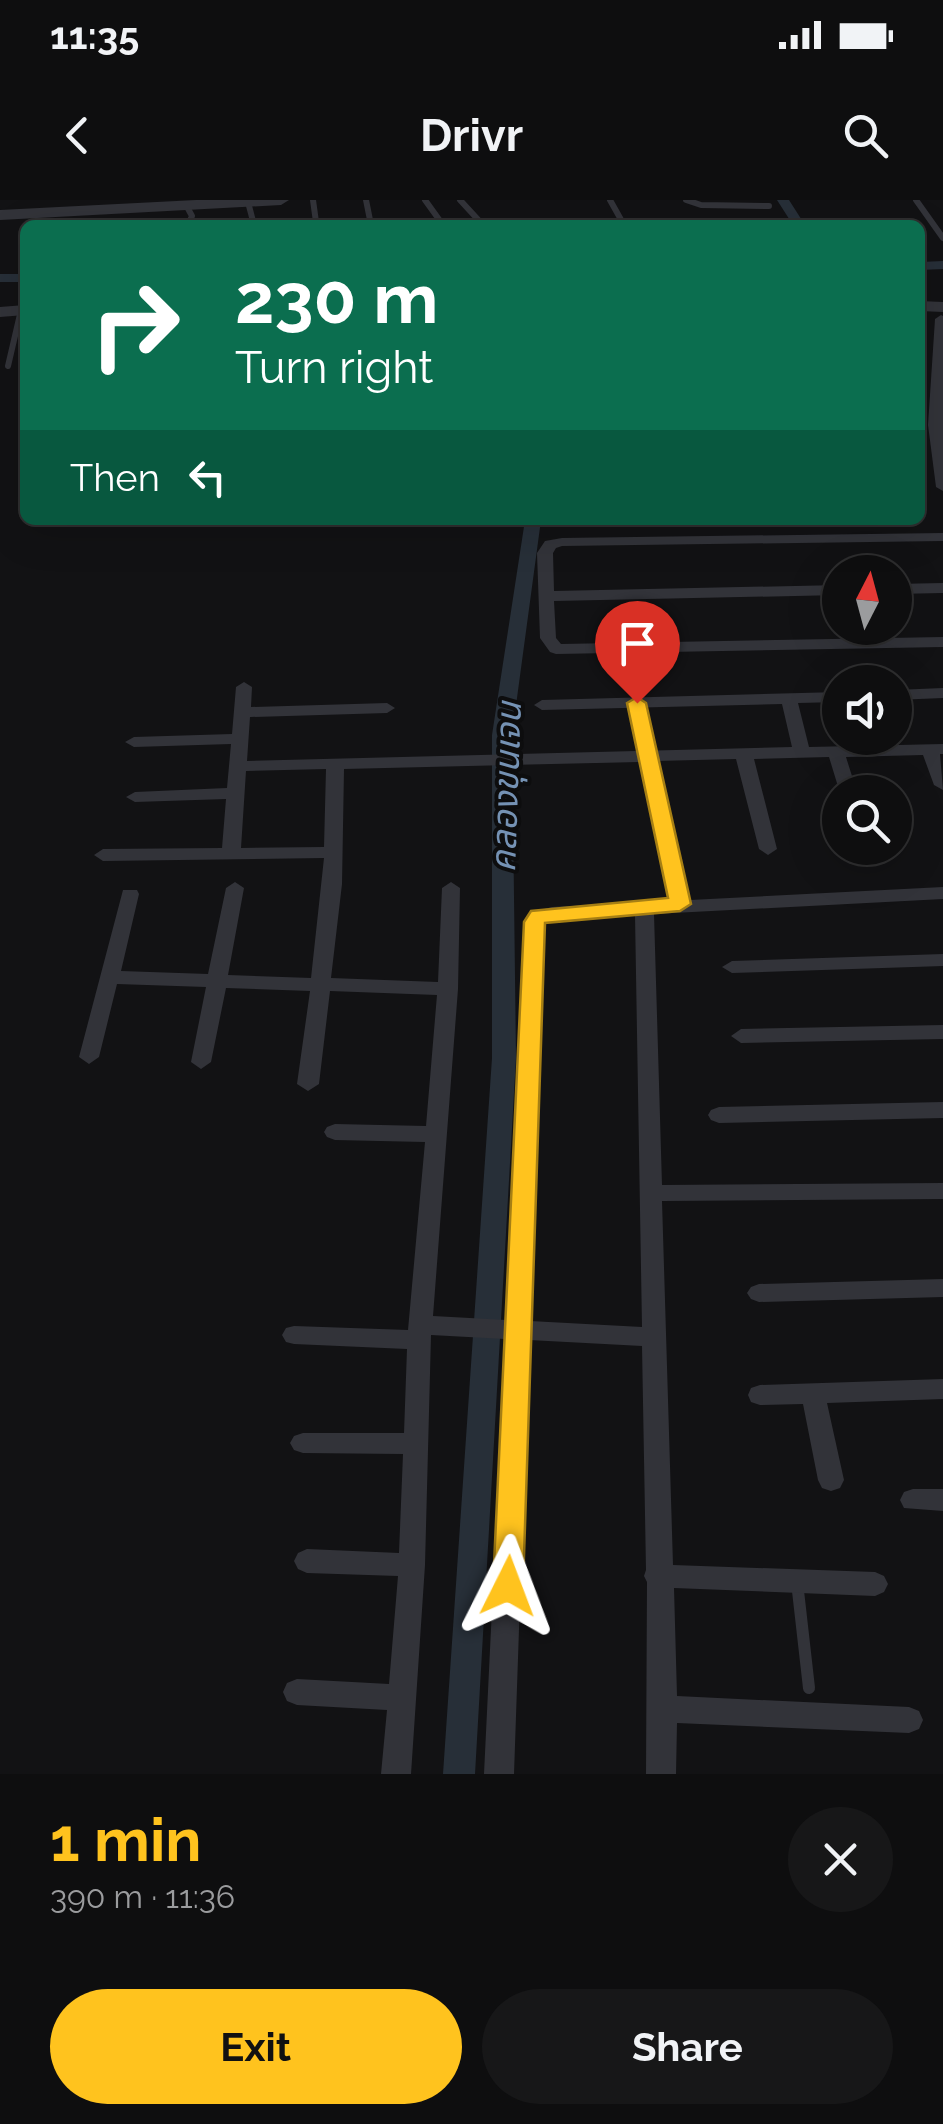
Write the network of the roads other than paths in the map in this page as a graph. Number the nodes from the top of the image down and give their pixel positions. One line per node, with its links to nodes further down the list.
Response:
1 (281, 200): 5 (street)
2 (460, 200): 10 (lane)
3 (686, 200): 7 (lane)
4 (916, 200): 11 (lane)
5 (248, 202): 6 (street)
6 (186, 205): 8 (street); 9 (lane)
7 (769, 206)
8 (0, 215)
9 (190, 220)
10 (478, 220)
11 (943, 238)
12 (942, 313): 14 (street)
13 (20, 325): 15 (lane)
14 (935, 358): 16 (street)
15 (8, 366)
16 (938, 396): 17 (street)
17 (934, 441): 18 (street)
18 (940, 486)
19 (943, 537): 23 (street)
20 (943, 588): 21 (street)
21 (912, 589)
22 (822, 590): 23 (street)
23 (548, 596): 24 (street)
24 (943, 642)
25 (244, 687): 33 (street)
26 (943, 693): 27 (street)
27 (912, 694)
28 (822, 699): 29 (street)
29 (789, 700): 30 (street); 38 (street)
30 (637, 703): 31 (street); 40 (lane)
31 (542, 705)
32 (387, 708): 33 (street)
33 (242, 712): 34 (street)
34 (241, 738): 35 (street); 42 (street)
35 (134, 742)
36 (936, 750): 43 (street)
37 (822, 752): 38 (street)
38 (802, 753): 39 (street)
39 (744, 755): 40 (street); 46 (street)
40 (648, 757): 41 (street); 54 (street)
41 (335, 763): 42 (street); 48 (street)
42 (238, 766): 44 (street)
43 (943, 784)
44 (235, 793): 45 (street); 47 (street)
45 (135, 797)
46 (768, 849)
47 (231, 852): 48 (street); 49 (street)
48 (333, 852): 60 (street)
49 (103, 855)
50 (235, 888): 59 (street)
51 (450, 888): 61 (street)
52 (943, 893): 54 (street)
53 (130, 894): 58 (street)
54 (680, 904): 55 (street)
55 (644, 907): 72 (street); 75 (street)
56 (943, 960): 57 (street)
57 (732, 966)
58 (109, 978): 59 (street); 64 (street)
59 (219, 979): 60 (street); 65 (street)
60 (323, 983): 61 (street); 66 (street)
61 (448, 989): 70 (street)
62 (943, 1032): 63 (street)
63 (742, 1036)
64 (88, 1057)
65 (200, 1062)
66 (308, 1084)
67 (943, 1110): 68 (street)
68 (719, 1115)
69 (334, 1132): 70 (street)
70 (433, 1134): 76 (street)
71 (943, 1191): 72 (street)
72 (650, 1192): 78 (street)
73 (943, 1288): 74 (street)
74 (759, 1293)
75 (513, 1330): 76 (street); 78 (street); 98 (street)
76 (419, 1332): 77 (street); 83 (street)
77 (294, 1335)
78 (651, 1337): 89 (street)
79 (943, 1388): 80 (street)
80 (813, 1393): 81 (street); 84 (street)
81 (760, 1395)
82 (303, 1443): 83 (street)
83 (414, 1444): 88 (street)
84 (831, 1480)
85 (912, 1500): 86 (street)
86 (943, 1500)
87 (307, 1562): 88 (street)
88 (412, 1566): 94 (street)
89 (657, 1576): 90 (street); 95 (street)
90 (797, 1581): 91 (street); 92 (lane)
91 (876, 1584)
92 (809, 1688)
93 (297, 1692): 94 (street)
94 (402, 1698): 97 (street)
95 (663, 1710): 96 (street); 99 (street)
96 (909, 1720)
97 (396, 1774)
98 (499, 1774)
99 (661, 1774)

